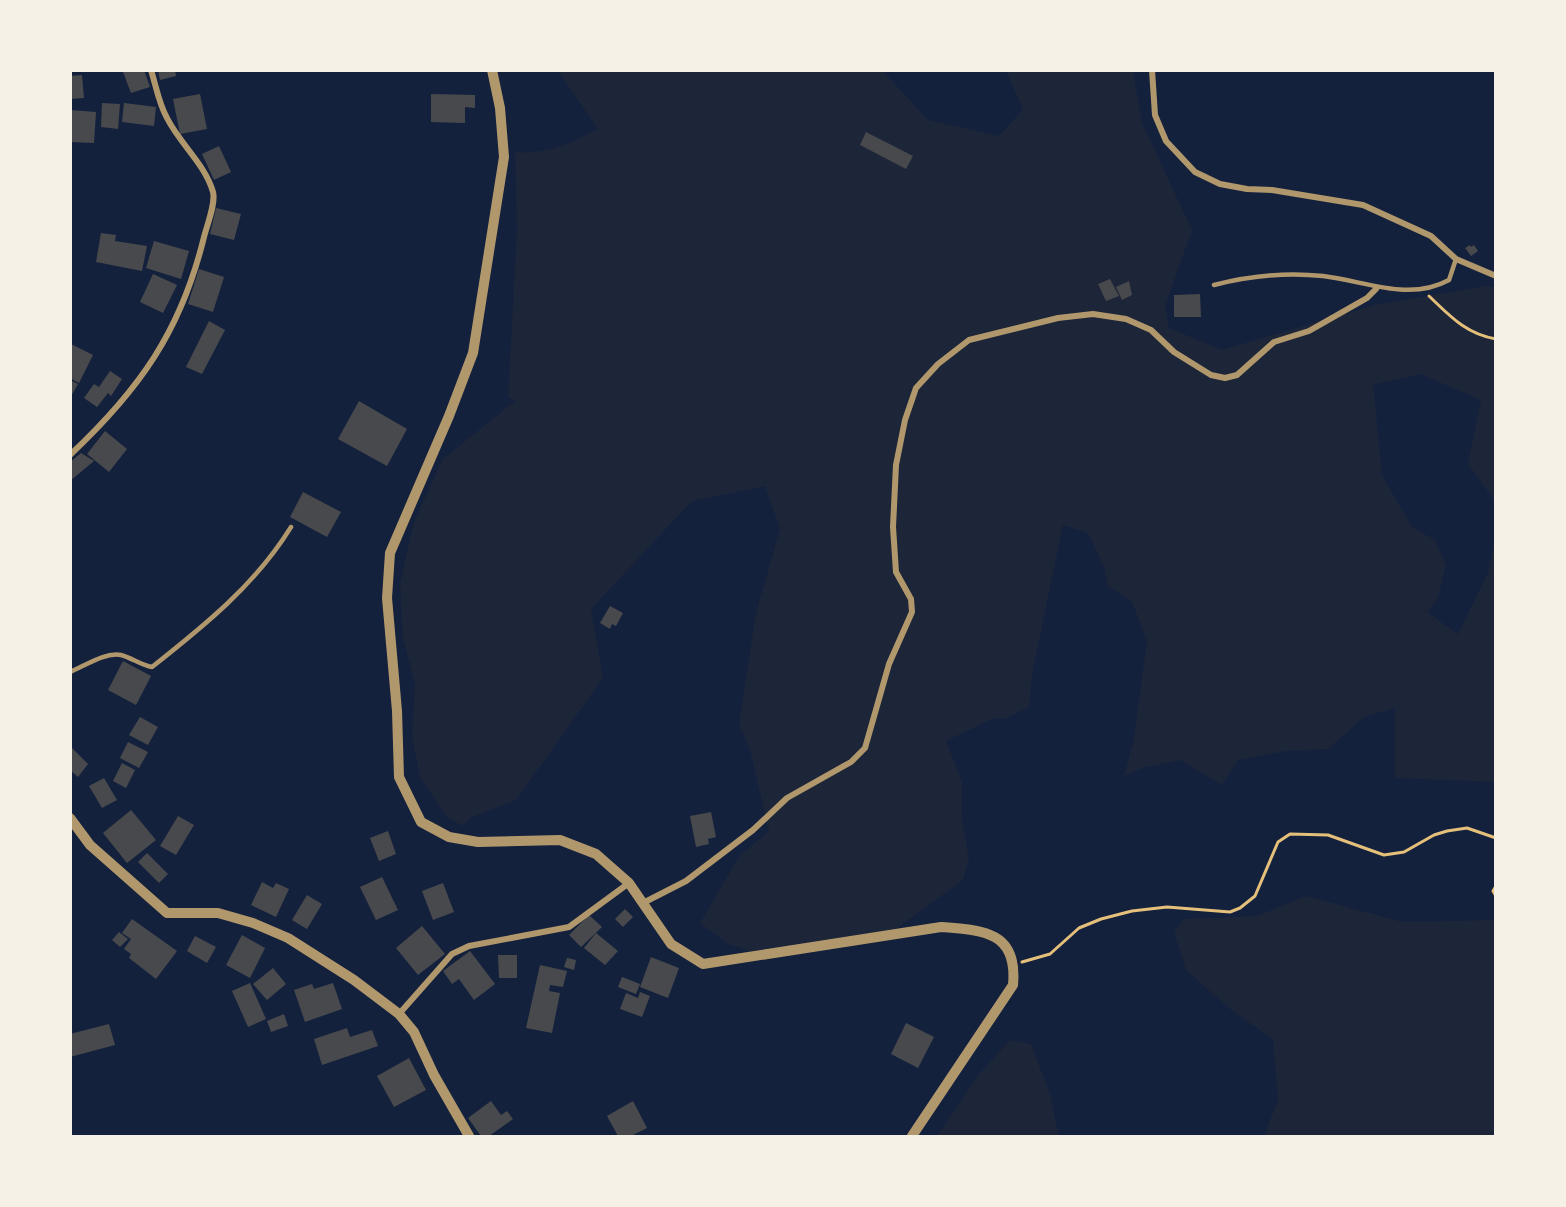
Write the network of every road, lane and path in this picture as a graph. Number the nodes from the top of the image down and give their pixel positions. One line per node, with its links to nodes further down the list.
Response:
1 (152, 70): 10 (street)
2 (492, 70): 15 (street)
3 (1152, 70): 4 (street)
4 (1456, 259): 5 (street); 7 (lane)
5 (1496, 276)
6 (1214, 285): 8 (lane)
7 (1422, 288): 8 (lane); 9 (path)
8 (1376, 289): 18 (street)
9 (1496, 339)
10 (70, 455)
11 (291, 527): 12 (lane)
12 (70, 672)
13 (70, 818): 20 (street)
14 (1496, 838): 19 (path)
15 (629, 882): 18 (street); 20 (street)
16 (1496, 886): 17 (path)
17 (1496, 896)
18 (643, 903): 19 (street)
19 (1015, 964): 22 (street)
20 (399, 1014): 21 (street)
21 (469, 1137)
22 (912, 1137)

